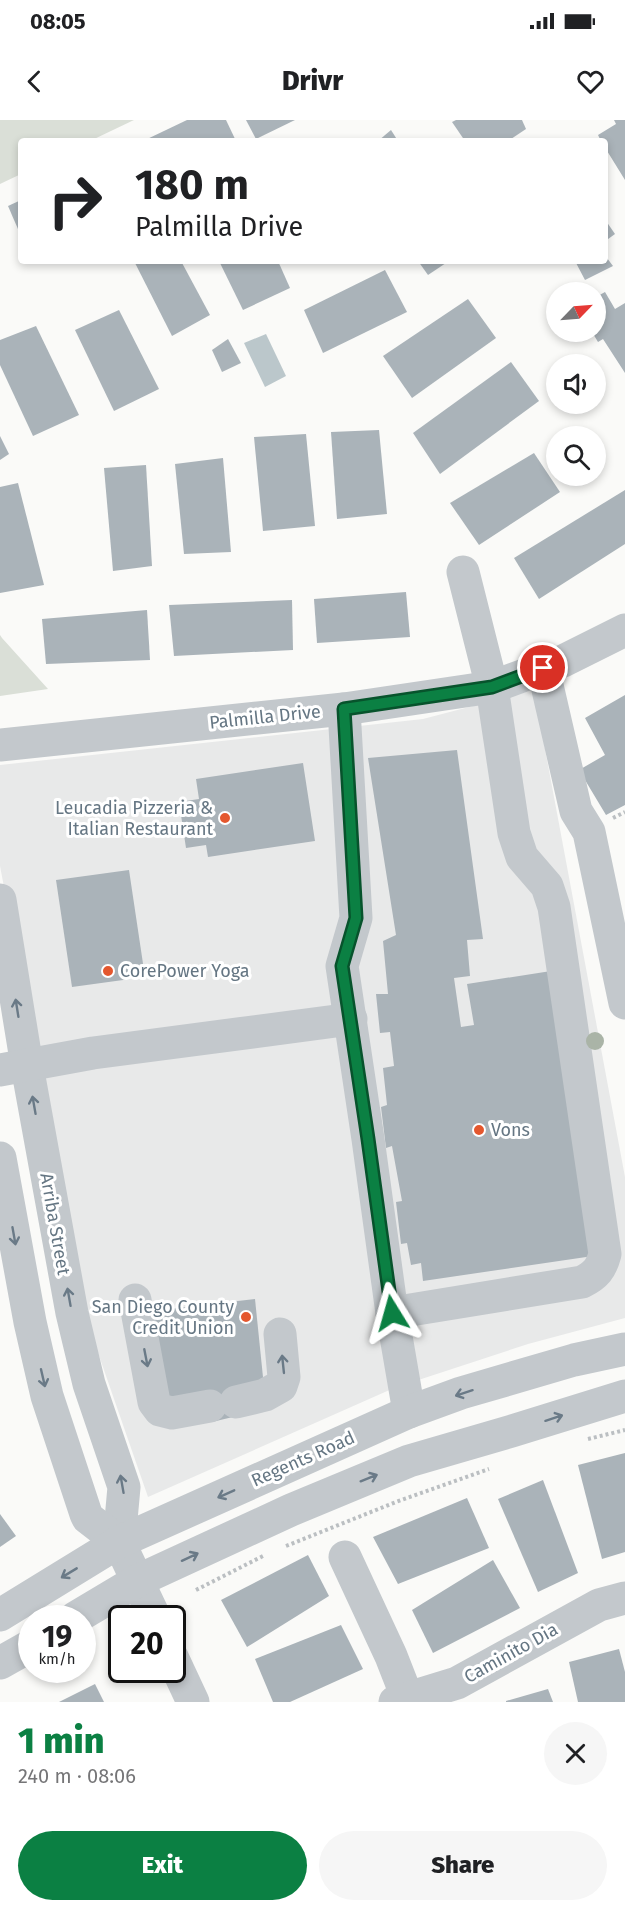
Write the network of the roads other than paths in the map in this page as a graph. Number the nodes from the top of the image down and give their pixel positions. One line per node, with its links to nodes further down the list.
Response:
1 (462, 572): 4 (street)
2 (625, 630): 3 (street, Palmilla Drive)
3 (543, 668): 4 (street, Palmilla Drive); 8 (street)
4 (492, 687): 5 (street, Palmilla Drive); 13 (street)
5 (344, 709): 6 (street, Palmilla Drive); 9 (street)
6 (0, 745)
7 (0, 900): 10 (street, Arriba Street, one-way to 7)
8 (625, 1003)
9 (351, 1019): 10 (street); 13 (street)
10 (13, 1068): 18 (street, Arriba Street, one-way to 10)
11 (0, 1158): 18 (street, Arriba Street, one-way to 18)
12 (135, 1300): 14 (street, one-way to 14)
13 (392, 1313): 17 (street)
14 (280, 1334)
15 (625, 1349): 17 (street, Regents Road, one-way to 17)
16 (625, 1395): 20 (street, one-way to 16)
17 (409, 1412): 18 (street, Regents Road, one-way to 18)
18 (119, 1542): 20 (street, Arriba Street); 24 (street, Regents Road, one-way to 24)
19 (345, 1557): 28 (street)
20 (137, 1581): 22 (street); 23 (street, Arriba Street)
21 (625, 1598): 28 (street, Caminito Dia)
22 (96, 1605)
23 (148, 1605)
24 (0, 1615)
25 (18, 1652): 26 (street)
26 (0, 1663)
27 (185, 1683): 29 (street)
28 (404, 1701)
29 (194, 1702)

